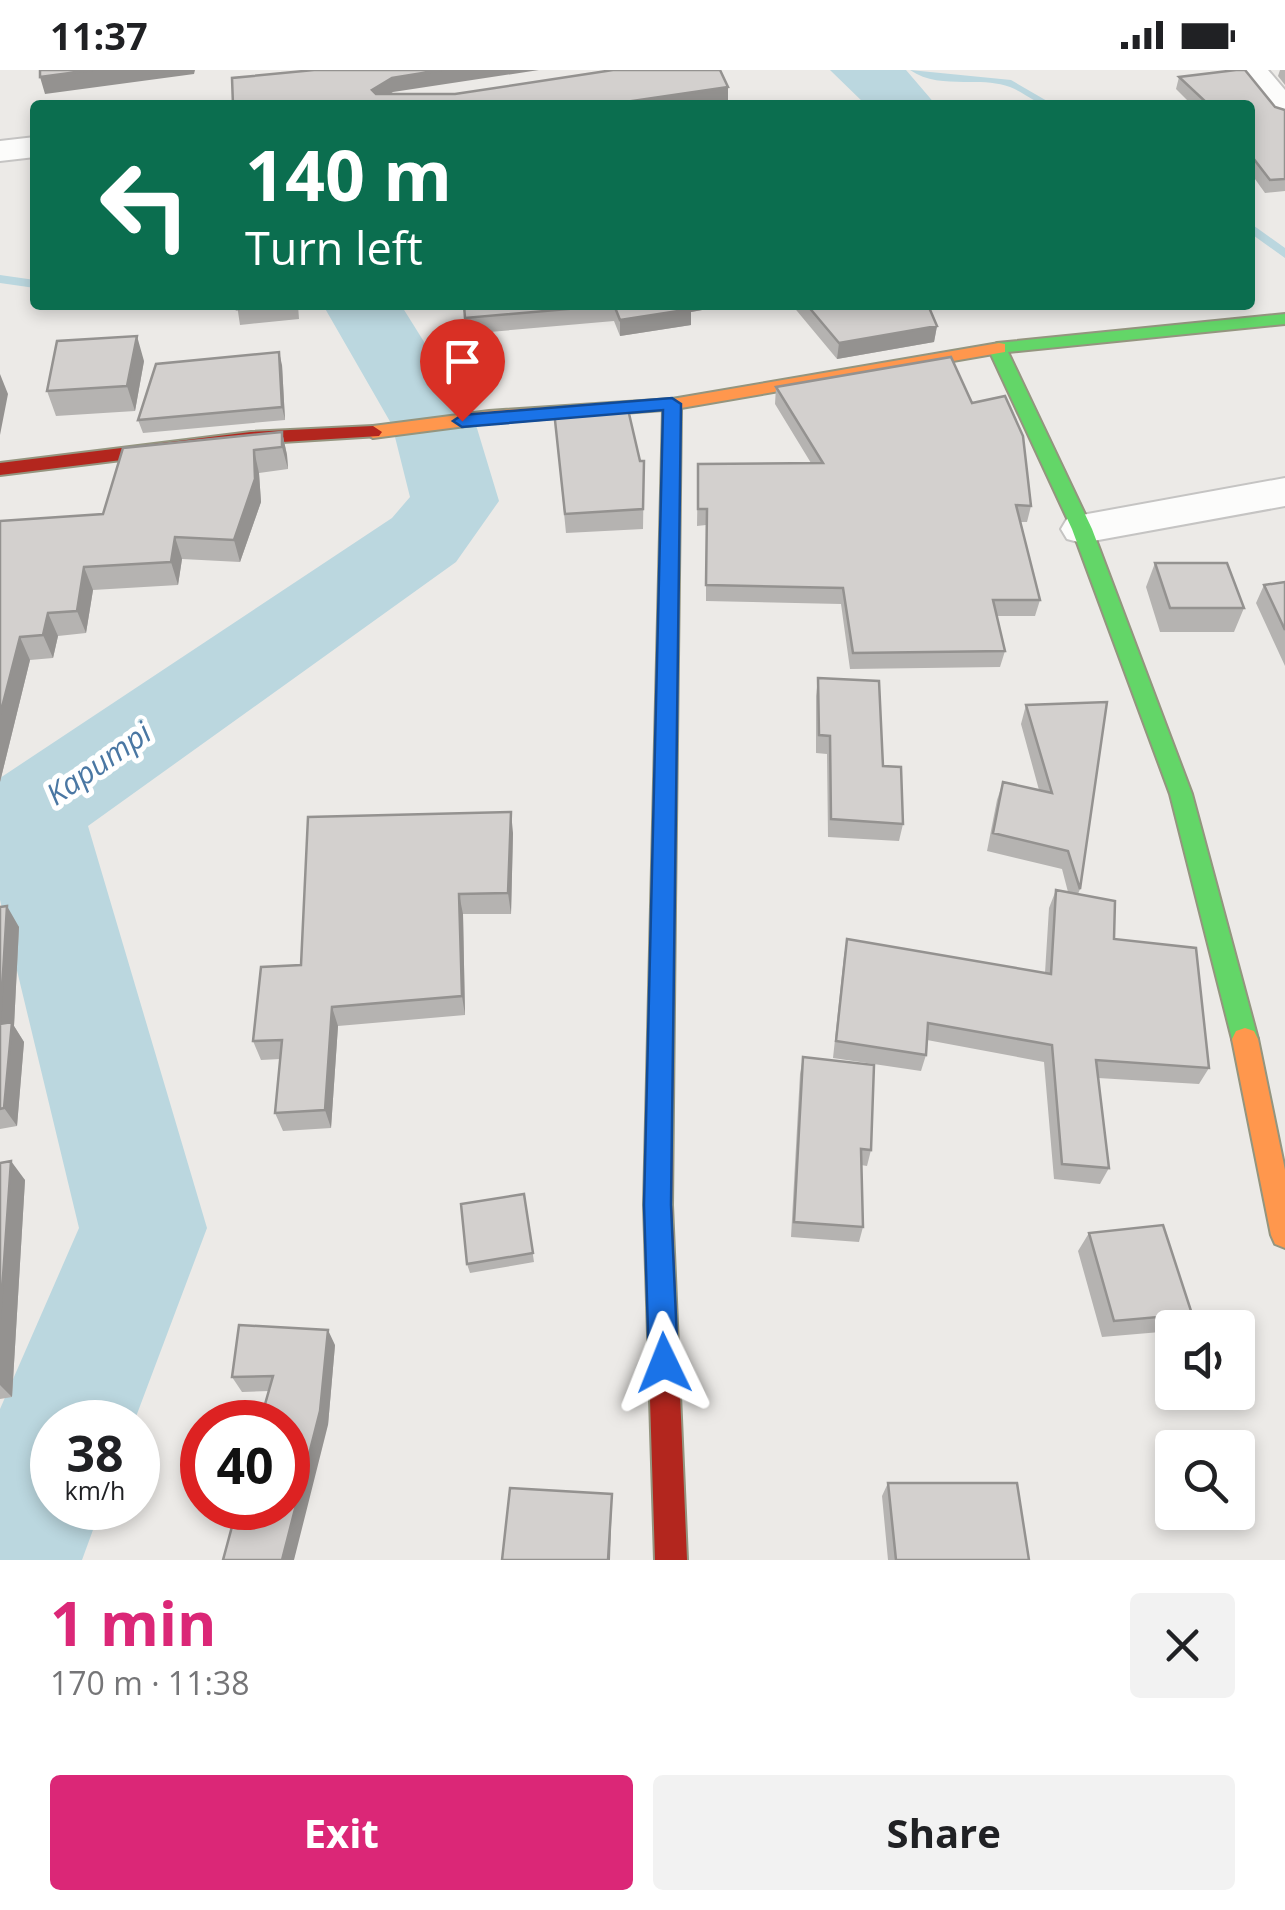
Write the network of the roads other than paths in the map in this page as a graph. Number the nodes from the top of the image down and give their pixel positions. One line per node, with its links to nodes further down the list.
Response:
1 (1251, 70): 2 (street)
2 (1285, 110)
3 (30, 148): 4 (street)
4 (0, 151)
5 (1285, 319): 6 (street)
6 (997, 348): 7 (street); 10 (street)
7 (672, 404): 8 (street); 12 (street)
8 (0, 469)
9 (1285, 492): 10 (street)
10 (1082, 529): 11 (street)
11 (1285, 1235)
12 (670, 1560)

